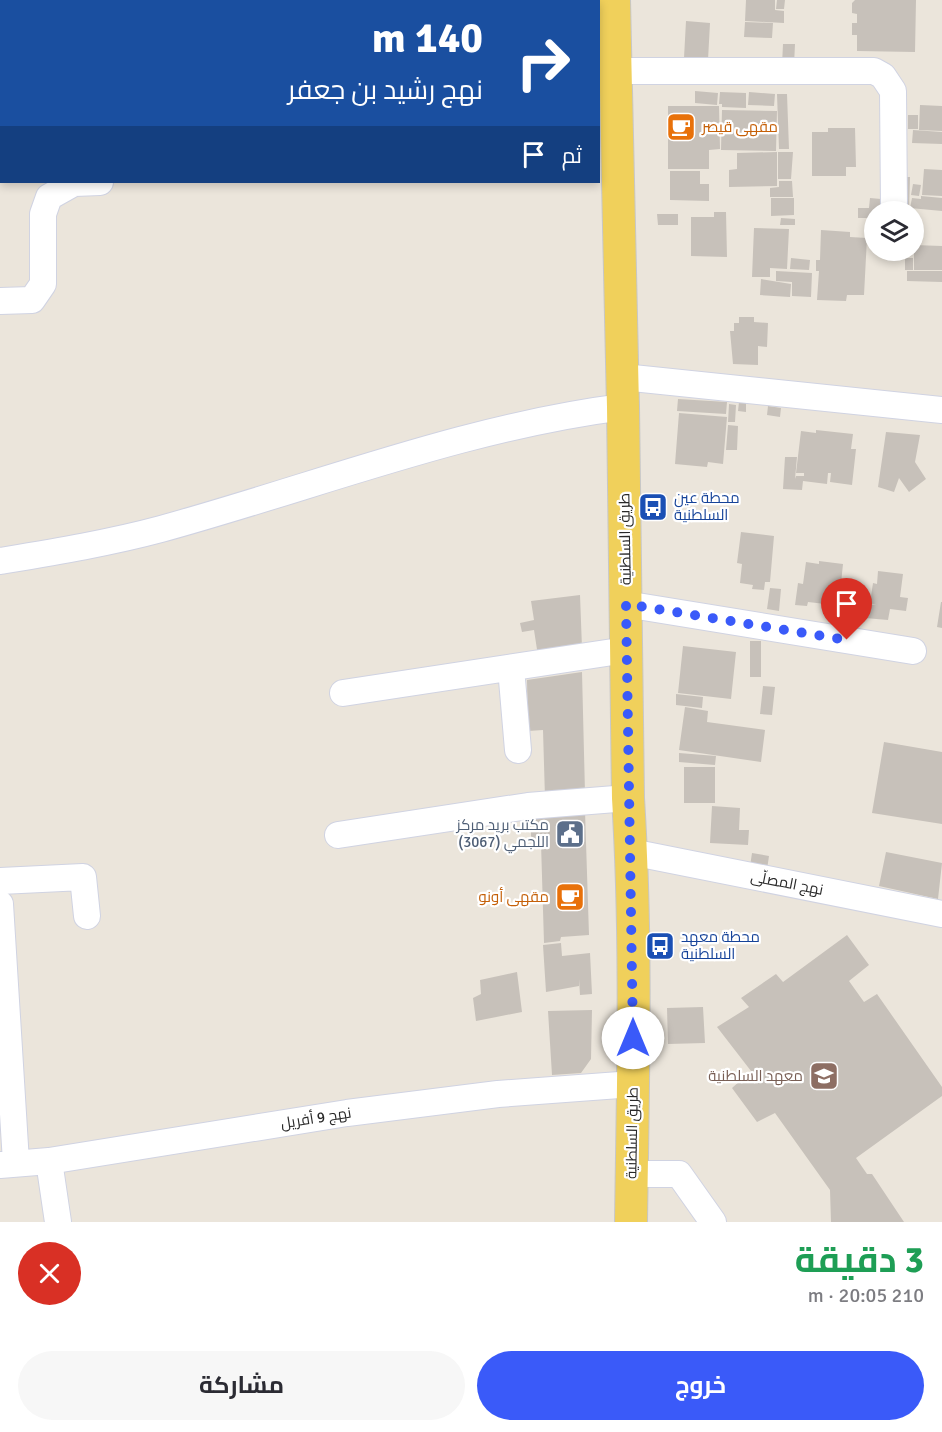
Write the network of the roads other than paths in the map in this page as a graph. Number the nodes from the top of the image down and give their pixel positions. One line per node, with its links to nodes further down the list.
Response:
1 (614, 0): 2 (main road, طريق السلطنية)
2 (610, 66): 4 (street); 6 (main road, طريق السلطنية)
3 (74, 183): 5 (street)
4 (894, 201)
5 (0, 301)
6 (623, 392): 7 (street); 8 (street); 9 (main road, طريق السلطنية)
7 (942, 410)
8 (0, 561)
9 (626, 604): 10 (main road, طريق السلطنية); 11 (street)
10 (626, 650): 12 (street); 15 (main road, طريق السلطنية)
11 (913, 651)
12 (511, 668): 13 (street); 14 (street)
13 (344, 693)
14 (518, 750)
15 (628, 798): 16 (street); 17 (main road, طريق السلطنية)
16 (338, 835)
17 (632, 852): 20 (street, نهج المصلّى); 22 (main road, طريق السلطنية)
18 (0, 881): 21 (street)
19 (0, 904): 24 (street)
20 (942, 914)
21 (87, 916)
22 (633, 1084): 23 (street, نهج 9 أفريل); 25 (main road, طريق السلطنية)
23 (49, 1161): 24 (street, نهج 9 أفريل); 26 (street)
24 (8, 1163)
25 (632, 1174): 27 (main road, طريق السلطنية); 28 (street)
26 (58, 1222)
27 (631, 1222)
28 (713, 1222)

